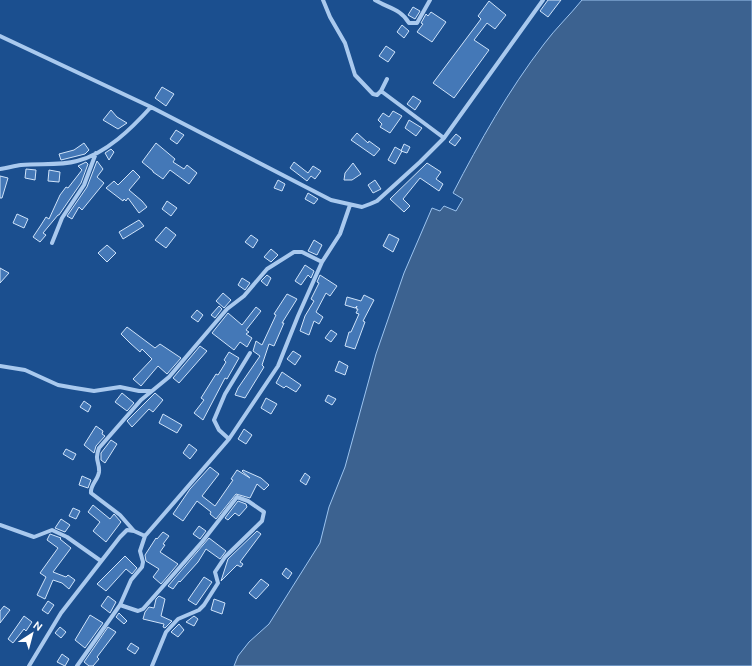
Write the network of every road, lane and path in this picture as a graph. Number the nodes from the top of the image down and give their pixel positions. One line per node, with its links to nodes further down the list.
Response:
1 (323, 0): 7 (street)
2 (375, 0): 3 (street)
3 (430, 0)
4 (543, 0): 9 (street)
5 (0, 36): 8 (street)
6 (387, 79): 7 (street)
7 (381, 92): 9 (street)
8 (151, 107): 10 (street); 12 (street)
9 (444, 138): 12 (street)
10 (96, 153): 11 (street); 13 (street)
11 (0, 169)
12 (350, 205): 14 (street)
13 (52, 243)
14 (322, 262): 17 (street); 18 (street)
15 (250, 353): 18 (street)
16 (0, 366): 17 (street)
17 (150, 391): 20 (street)
18 (229, 439): 21 (street)
19 (0, 525): 22 (street)
20 (134, 531): 21 (street); 22 (street)
21 (145, 536): 23 (street)
22 (101, 561): 24 (street)
23 (120, 605): 25 (street); 26 (street)
24 (29, 666)
25 (77, 666)
26 (152, 666)

